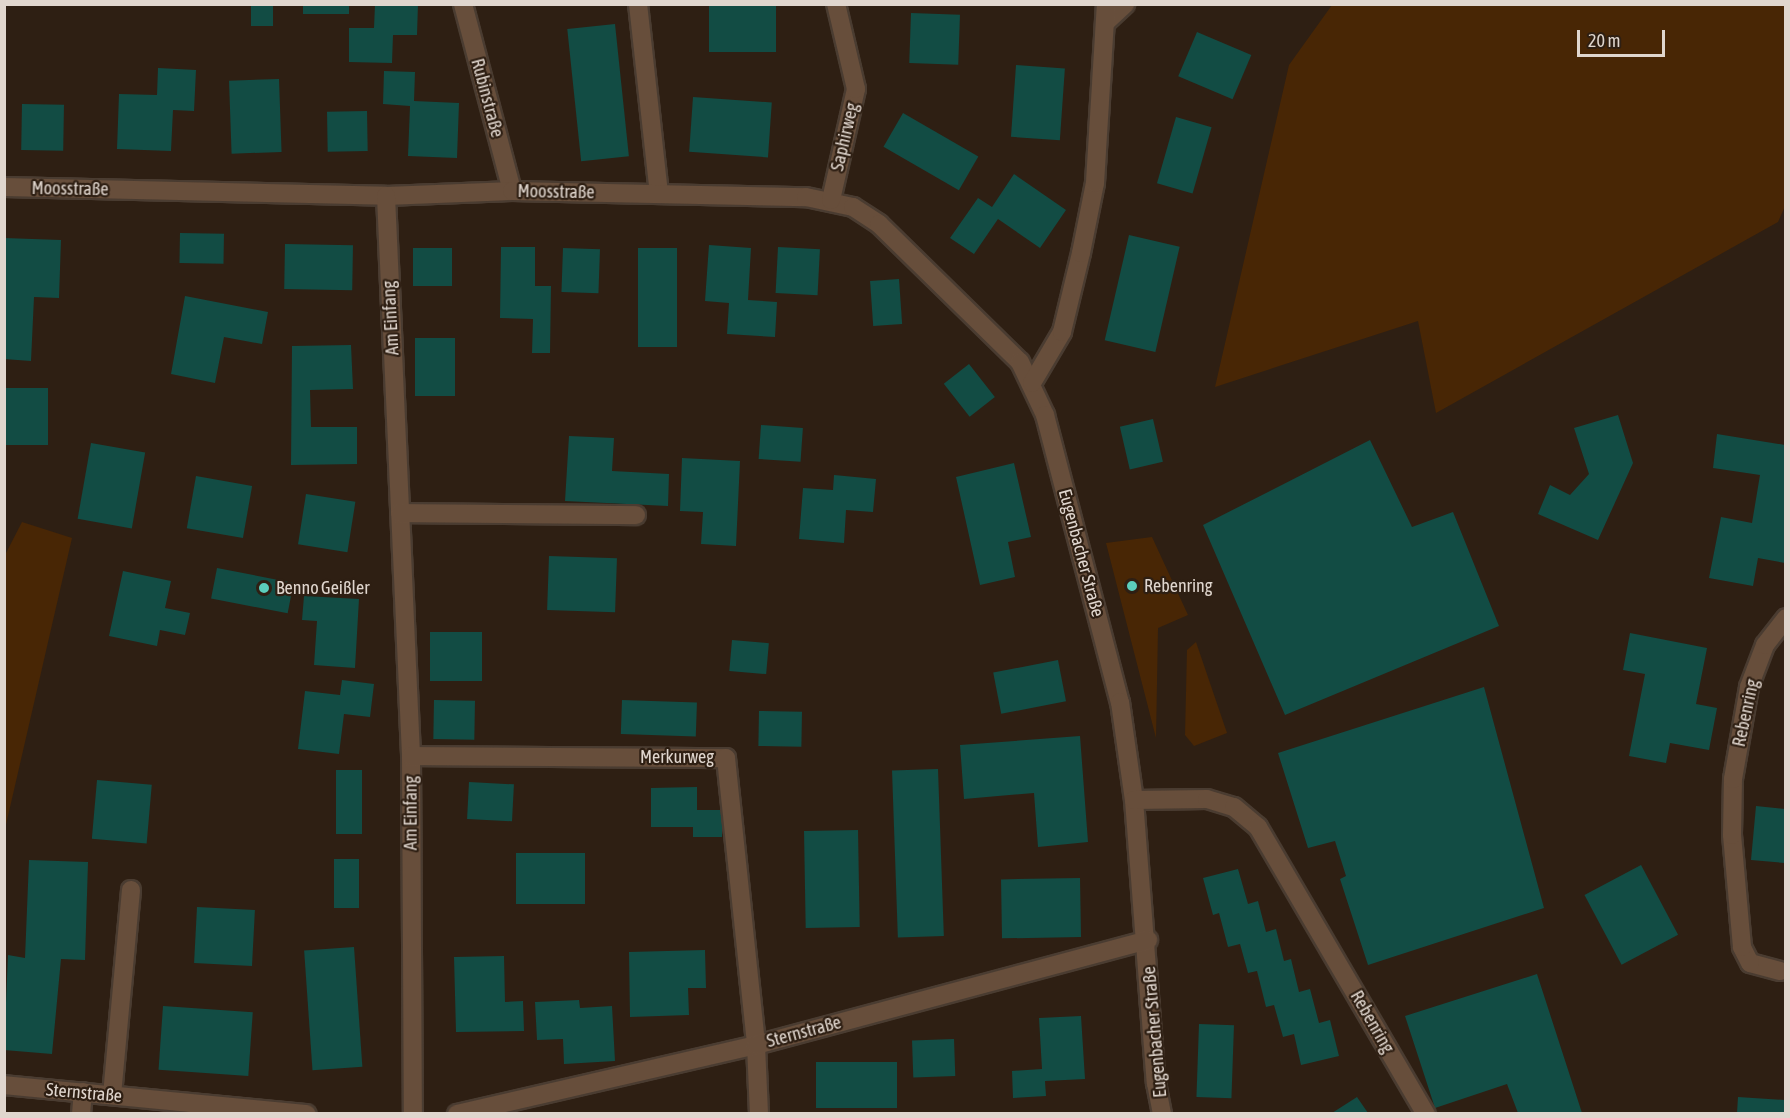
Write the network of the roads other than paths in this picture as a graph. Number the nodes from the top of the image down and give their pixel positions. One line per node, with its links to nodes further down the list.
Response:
1 (463, 4): 7 (street, Rubinstraße)
2 (638, 4): 8 (street)
3 (836, 4): 10 (street, Saphirweg)
4 (1125, 4): 5 (street)
5 (1107, 13): 11 (street)
6 (4, 187): 9 (street, Moosstraße)
7 (512, 191): 8 (street, Moosstraße); 9 (street, Moosstraße)
8 (659, 194): 10 (street, Moosstraße)
9 (386, 196): 12 (street, Am Einfang)
10 (831, 200): 11 (street, Moosstraße)
11 (1032, 383): 16 (street, Eugenbacher Straße)
12 (400, 513): 13 (street); 15 (street, Am Einfang)
13 (636, 515)
14 (1785, 618): 19 (street, Rebenring)
15 (411, 756): 20 (street, Merkurweg); 26 (street, Am Einfang)
16 (1134, 800): 18 (street, Eugenbacher Straße); 30 (street, Rebenring)
17 (131, 890): 23 (street)
18 (1148, 940): 20 (street, Sternstraße); 29 (street, Eugenbacher Straße)
19 (1780, 970)
20 (756, 1045): 27 (street, Sternstraße); 28 (street)
21 (4, 1085): 22 (street, Sternstraße)
22 (83, 1092): 23 (street, Sternstraße); 24 (street)
23 (112, 1095): 25 (street, Sternstraße)
24 (81, 1113)
25 (307, 1113)
26 (413, 1113)
27 (457, 1113)
28 (759, 1113)
29 (1162, 1113)
30 (1426, 1113)

